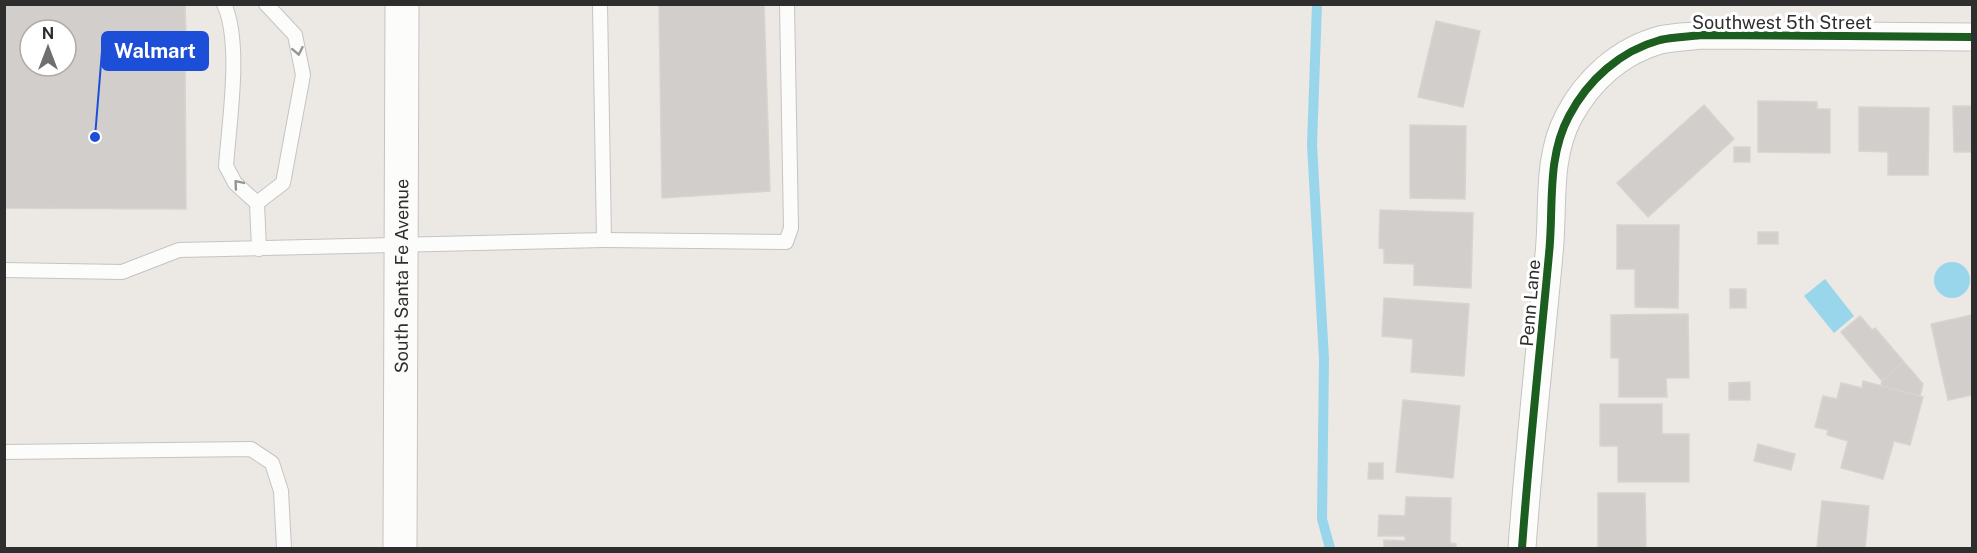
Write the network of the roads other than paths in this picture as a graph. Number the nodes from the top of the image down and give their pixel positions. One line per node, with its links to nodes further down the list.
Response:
1 (224, 4): 8 (lane, one-way to 1)
2 (266, 4): 8 (lane, one-way to 8)
3 (402, 4): 10 (main road, South Santa Fe Avenue)
4 (600, 4): 9 (lane)
5 (787, 4): 9 (lane)
6 (1972, 37): 7 (street, Southwest 5th Street)
7 (1601, 73): 16 (street, Penn Lane)
8 (257, 204): 11 (lane)
9 (604, 240): 10 (lane)
10 (401, 245): 11 (lane); 15 (main road, South Santa Fe Avenue)
11 (258, 249): 12 (lane)
12 (4, 270)
13 (4, 452): 14 (lane)
14 (285, 549)
15 (400, 549)
16 (1522, 549)

